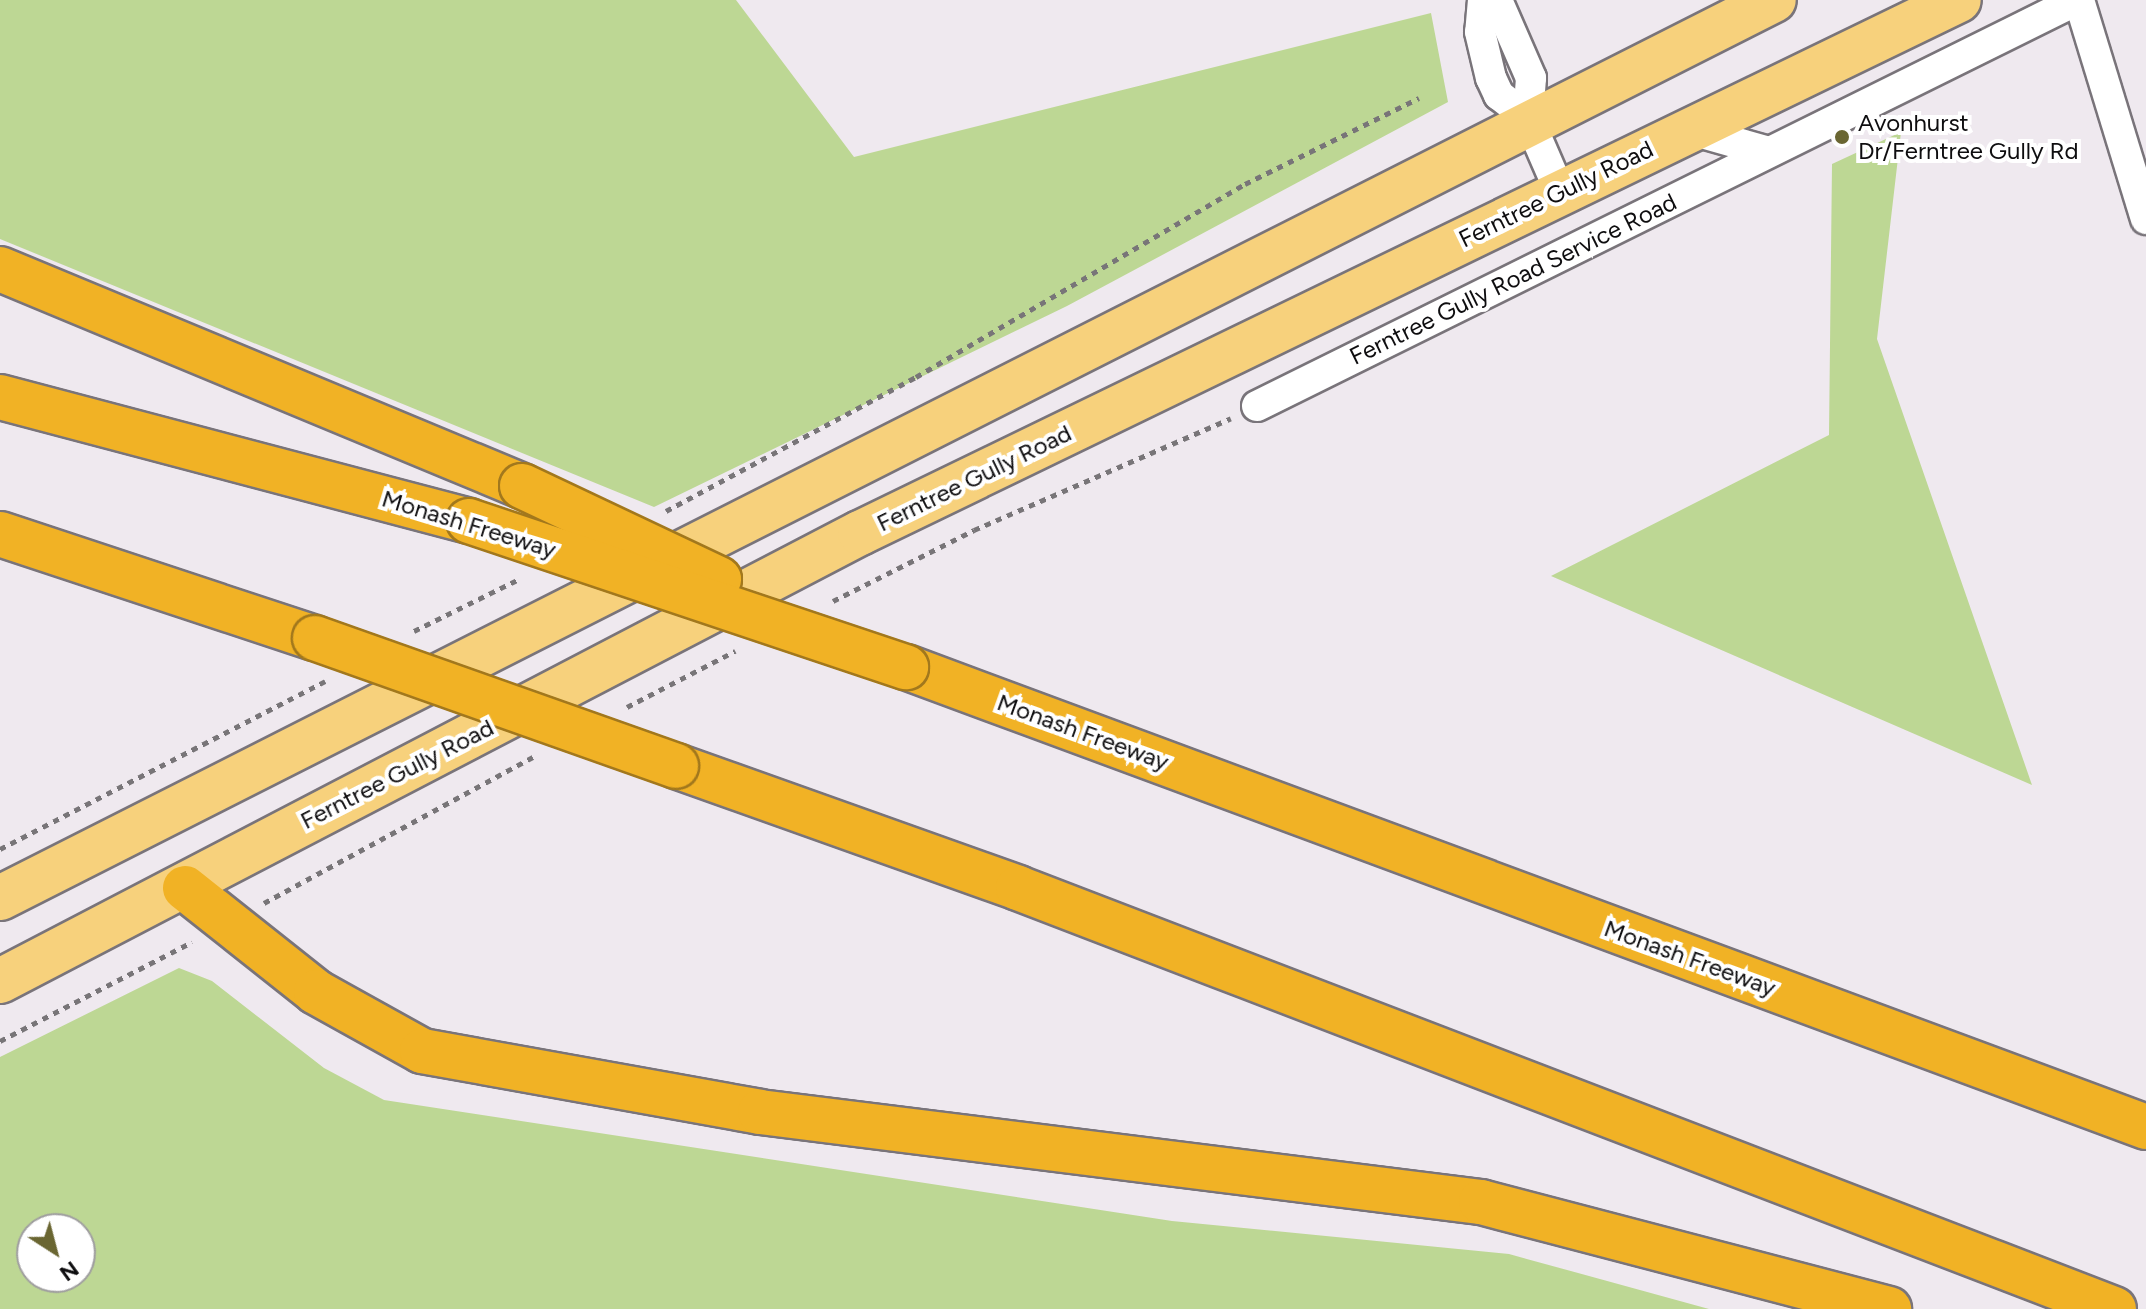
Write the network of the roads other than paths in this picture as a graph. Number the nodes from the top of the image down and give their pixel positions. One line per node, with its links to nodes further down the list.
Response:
1 (1483, 0): 6 (street)
2 (1497, 0): 6 (street)
3 (1774, 0): 6 (main road)
4 (1959, 0): 7 (main road, Ferntree Gully Road)
5 (2078, 0): 8 (street, Ferntree Gully Road Service Road); 10 (street)
6 (1528, 118): 9 (street); 17 (main road)
7 (1688, 129): 8 (street); 9 (main road, Ferntree Gully Road)
8 (1769, 152): 13 (street, Ferntree Gully Road Service Road)
9 (1560, 192): 16 (main road, Ferntree Gully Road)
10 (2146, 219)
11 (0, 269): 15 (highway, bridge)
12 (0, 397): 15 (highway, Monash Freeway, bridge)
13 (1257, 406)
14 (0, 534): 21 (highway, bridge)
15 (906, 667): 19 (highway, Monash Freeway)
16 (185, 888): 18 (main road, Ferntree Gully Road); 20 (highway)
17 (0, 898)
18 (0, 981)
19 (2146, 1127)
20 (1889, 1309)
21 (2114, 1309)

